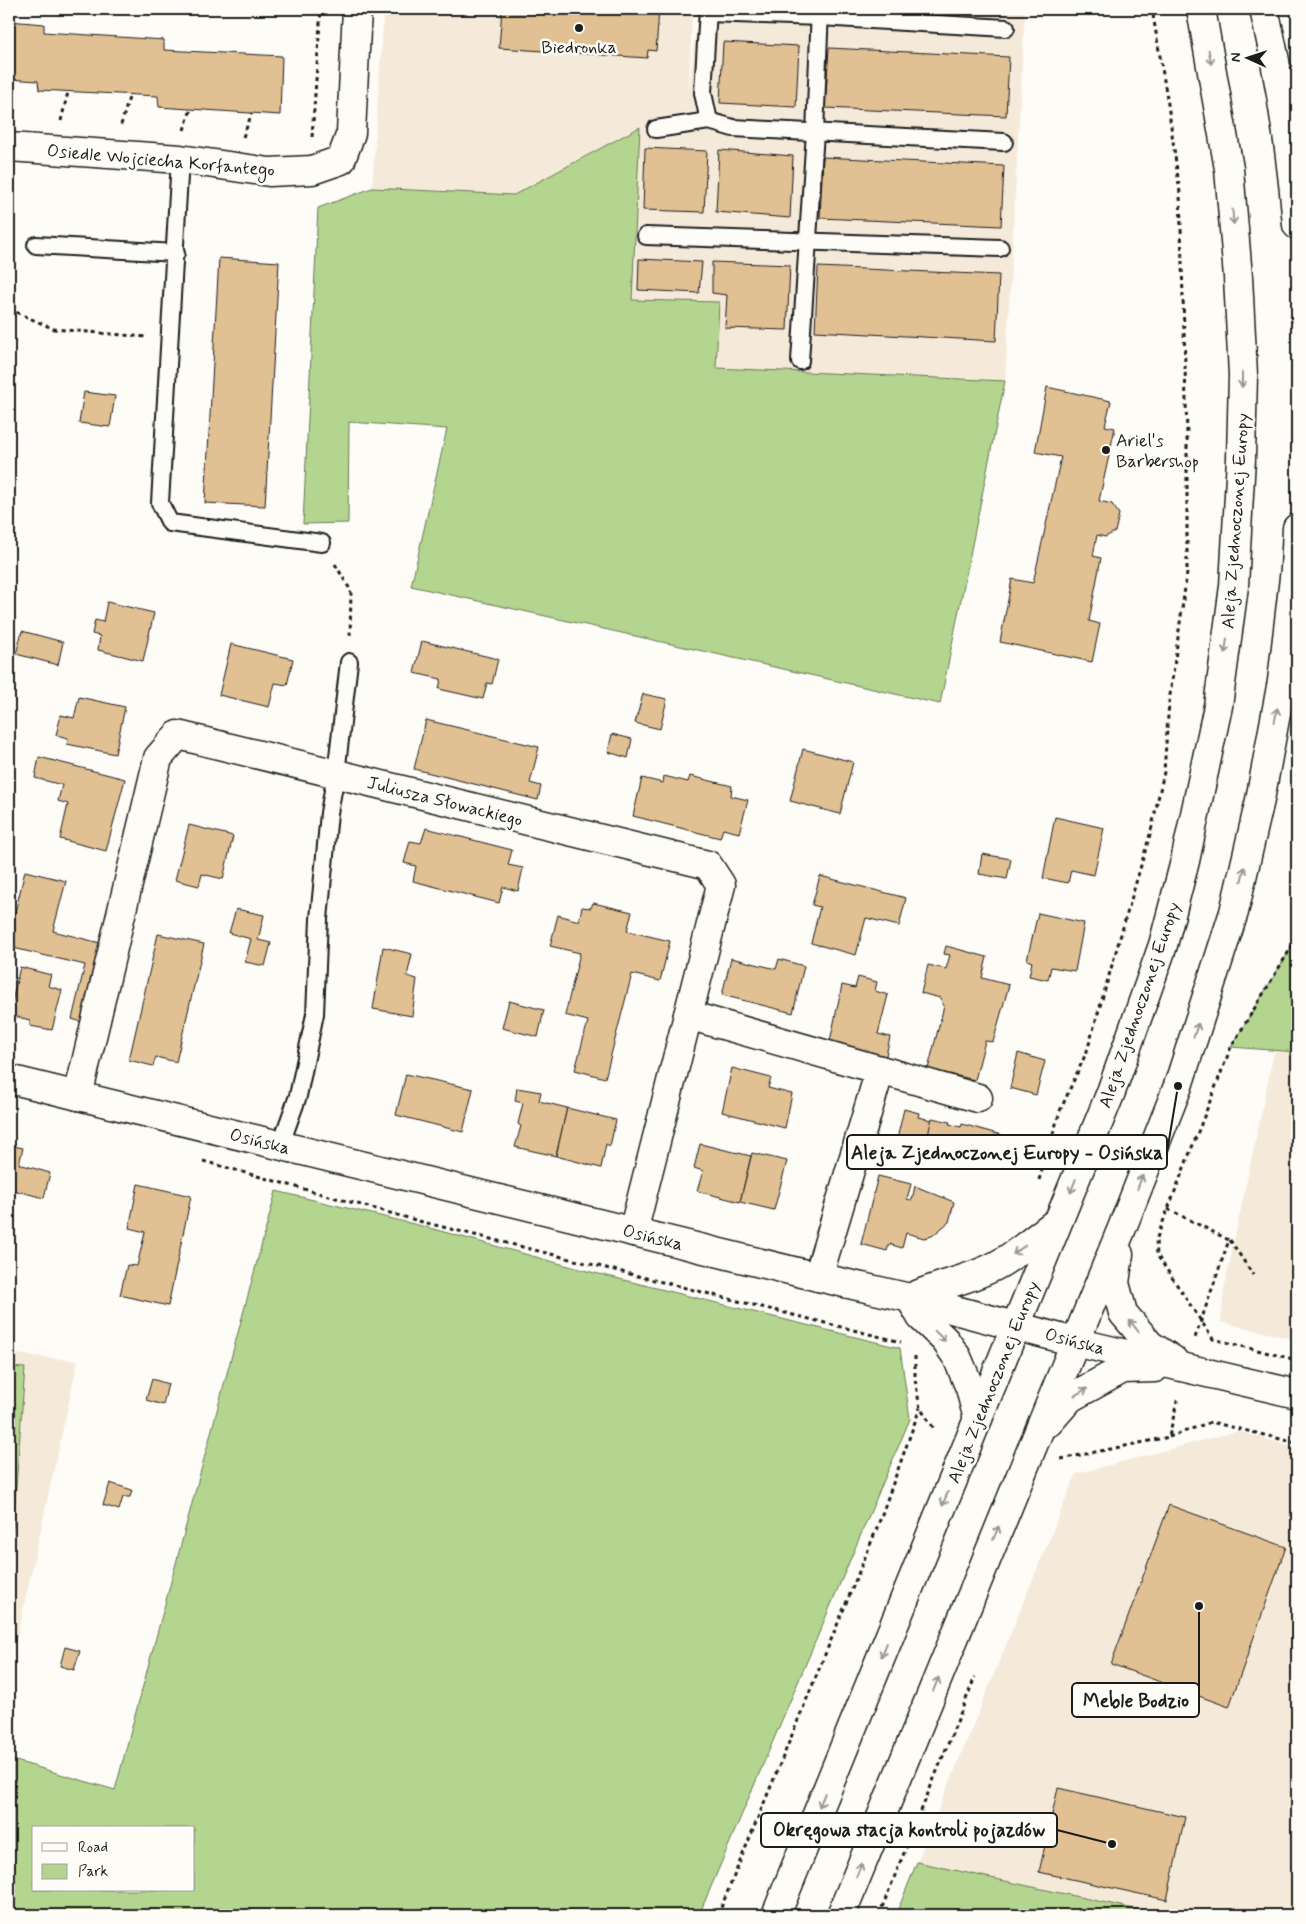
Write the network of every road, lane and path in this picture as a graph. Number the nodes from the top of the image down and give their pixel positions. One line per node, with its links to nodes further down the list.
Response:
1 (321, 9): 24 (path)
2 (358, 9): 24 (street, Osiedle Wojciecha Korfantego)
3 (1152, 9): 46 (path)
4 (1201, 9): 48 (street, Aleja Zjednoczonej Europy, one-way to 48)
5 (1264, 9): 25 (street)
6 (708, 11): 7 (lane); 13 (lane)
7 (820, 13): 8 (lane); 17 (lane)
8 (1006, 28)
9 (68, 92): 14 (path)
10 (130, 94): 16 (path)
11 (191, 109): 21 (path)
12 (252, 113): 18 (path)
13 (709, 121): 15 (lane); 17 (lane)
14 (60, 124)
15 (656, 129)
16 (120, 130)
17 (815, 132): 19 (lane); 27 (lane)
18 (241, 140)
19 (1004, 142)
20 (9, 147): 22 (street, Osiedle Wojciecha Korfantego)
21 (181, 148): 22 (street, Osiedle Wojciecha Korfantego); 24 (street, Osiedle Wojciecha Korfantego); 30 (lane)
22 (35, 149): 23 (street, Osiedle Wojciecha Korfantego)
23 (9, 158)
24 (312, 170)
25 (1297, 225)
26 (646, 236): 27 (lane)
27 (808, 242): 29 (lane); 33 (lane)
28 (36, 245): 30 (lane)
29 (1000, 248)
30 (176, 253): 35 (lane)
31 (9, 309): 32 (path)
32 (147, 328)
33 (800, 361)
34 (1297, 528): 49 (street, one-way to 34)
35 (322, 543): 36 (path)
36 (349, 662): 37 (lane)
37 (336, 774): 39 (street, Juliusza Słowackiego); 42 (street, Juliusza Słowackiego); 44 (lane)
38 (1297, 938): 47 (path)
39 (688, 1016): 40 (street); 50 (street, Juliusza Słowackiego)
40 (880, 1070): 43 (street); 53 (street)
41 (9, 1079): 42 (street, Osińska)
42 (78, 1096): 44 (street, Osińska)
43 (978, 1098)
44 (280, 1146): 50 (street, Osińska)
45 (201, 1160): 58 (path)
46 (1038, 1185)
47 (1168, 1209): 51 (path); 55 (path)
48 (1058, 1221): 54 (street, one-way to 54); 56 (street, Aleja Zjednoczonej Europy)
49 (1122, 1228): 57 (street); 60 (street, one-way to 49)
50 (634, 1232): 53 (street, Osińska)
51 (1229, 1240): 52 (path); 55 (path)
52 (1253, 1276)
53 (818, 1278): 54 (street, Osińska)
54 (916, 1307): 56 (street, Osińska); 58 (path); 63 (street, one-way to 63)
55 (1201, 1320): 59 (path); 60 (path)
56 (1016, 1325): 57 (street, Osińska); 63 (street, Aleja Zjednoczonej Europy)
57 (1076, 1342): 60 (street, Osińska); 66 (street)
58 (915, 1346): 62 (path)
59 (1297, 1360)
60 (1184, 1368): 61 (street, Osińska); 65 (path); 66 (street, one-way to 60)
61 (1297, 1394)
62 (920, 1408): 64 (path); 69 (path)
63 (978, 1419): 70 (street, Aleja Zjednoczonej Europy, one-way to 70)
64 (935, 1430)
65 (1169, 1437): 67 (path); 68 (path)
66 (1035, 1438): 71 (street, one-way to 66)
67 (1297, 1443)
68 (1057, 1460)
69 (718, 1915)
70 (776, 1915)
71 (841, 1915)

